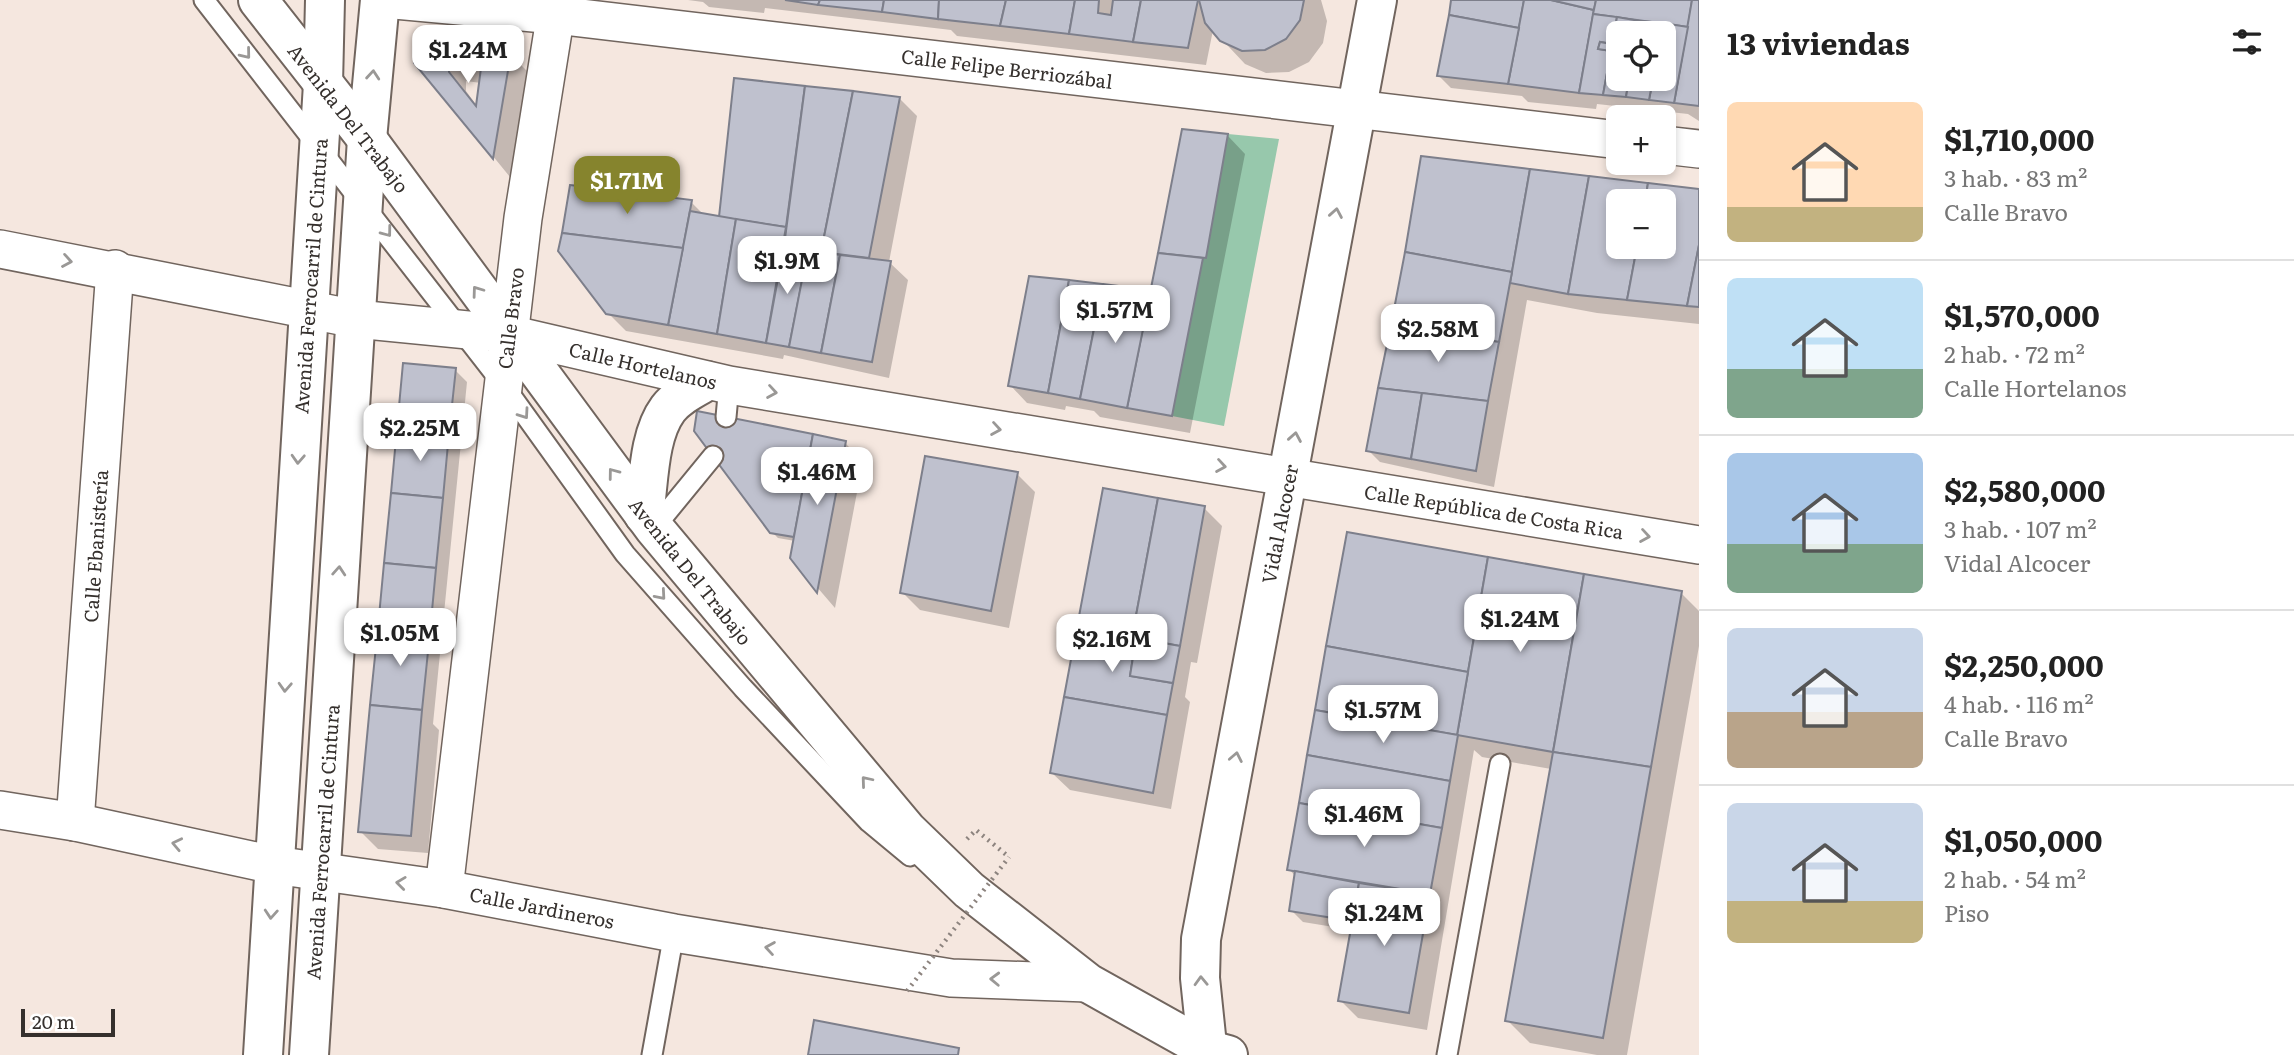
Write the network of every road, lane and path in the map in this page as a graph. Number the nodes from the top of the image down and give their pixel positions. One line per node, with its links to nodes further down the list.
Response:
1 (204, 0): 12 (lane, one-way to 12)
2 (258, 0): 8 (main road, Avenida Del Trabajo)
3 (325, 0): 8 (main road, Avenida Ferrocarril de Cintura)
4 (380, 0): 10 (main road, Avenida Ferrocarril de Cintura, one-way to 4)
5 (395, 0): 7 (street, Calle Felipe Berriozábal)
6 (1377, 0): 9 (main road, Vidal Alcocer)
7 (557, 7): 9 (street, Calle Felipe Berriozábal); 21 (street, Calle Bravo)
8 (323, 84): 10 (main road, Avenida Del Trabajo); 12 (main road, Avenida Ferrocarril de Cintura)
9 (1355, 110): 11 (street, Calle Felipe Berriozábal); 25 (main road, Vidal Alcocer, one-way to 9)
10 (367, 139): 15 (main road, Avenida Ferrocarril de Cintura); 21 (main road, Avenida Del Trabajo, one-way to 10)
11 (1606, 139)
12 (318, 145): 15 (lane); 18 (main road, Avenida Ferrocarril de Cintura)
13 (1676, 146): 14 (street)
14 (1699, 149)
15 (363, 201): 19 (main road, Avenida Ferrocarril de Cintura); 20 (lane, one-way to 20)
16 (0, 249): 17 (street, Calle Hortelanos, one-way to 17)
17 (114, 269): 18 (street, Calle Hortelanos); 30 (street, Calle Ebanistería)
18 (307, 310): 19 (street, Calle Hortelanos); 32 (main road, Avenida Ferrocarril de Cintura, one-way to 32)
19 (356, 319): 20 (street, Calle Hortelanos); 33 (main road, Avenida Ferrocarril de Cintura, one-way to 19)
20 (460, 329): 21 (street, Calle Hortelanos); 22 (lane)
21 (509, 334): 22 (street, Calle Bravo); 23 (street, Calle Hortelanos); 26 (main road, Avenida Del Trabajo, one-way to 21)
22 (502, 383): 34 (street, Calle Bravo); 36 (lane, one-way to 36)
23 (721, 394): 25 (street, Calle Hortelanos, one-way to 25); 26 (main road)
24 (713, 456): 26 (lane)
25 (1288, 477): 27 (street, Calle República de Costa Rica, one-way to 27); 38 (main road, Vidal Alcocer, one-way to 25)
26 (649, 521): 36 (main road, Avenida Del Trabajo, one-way to 26)
27 (1699, 545)
28 (1500, 764): 42 (lane)
29 (0, 810): 30 (street, Calle Jardineros)
30 (75, 822): 32 (street, Calle Jardineros, one-way to 30)
31 (976, 830): 37 (path, bridge)
32 (274, 865): 33 (street, Calle Jardineros); 39 (main road, Avenida Ferrocarril de Cintura, one-way to 39)
33 (320, 873): 34 (street, Calle Jardineros, one-way to 33); 40 (main road, Avenida Ferrocarril de Cintura)
34 (444, 889): 35 (street, Calle Jardineros)
35 (674, 933): 36 (street, Calle Jardineros, one-way to 35); 41 (lane)
36 (1076, 982): 38 (main road, Avenida Del Trabajo)
37 (906, 991)
38 (1209, 1054)
39 (263, 1055)
40 (309, 1055)
41 (652, 1055)
42 (1447, 1055)

